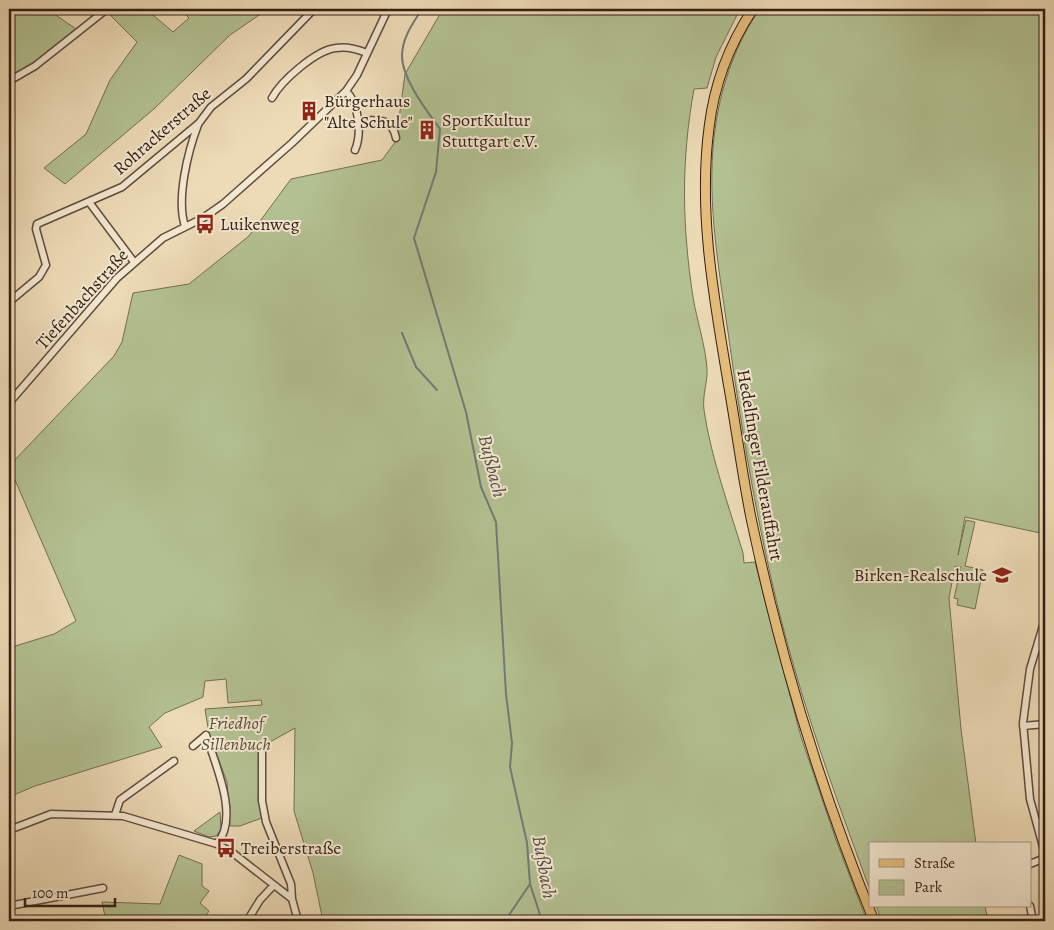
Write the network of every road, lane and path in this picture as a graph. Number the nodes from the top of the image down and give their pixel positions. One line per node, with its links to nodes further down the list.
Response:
1 (107, 9): 6 (street)
2 (314, 9): 10 (street, Rohrackerstraße)
3 (388, 9): 5 (street, Tiefenbachstraße)
4 (753, 9): 34 (main road, Hedelfinger Filderauffahrt)
5 (367, 53): 7 (street, Tiefenbachstraße); 8 (street)
6 (9, 81)
7 (346, 91): 9 (street); 14 (street, Tiefenbachstraße)
8 (272, 98)
9 (357, 121): 11 (street); 12 (street)
10 (198, 123): 13 (street, Rohrackerstraße); 14 (street)
11 (396, 138)
12 (355, 150)
13 (89, 202): 15 (street); 16 (street, Rohrackerstraße)
14 (185, 226): 15 (street, Tiefenbachstraße)
15 (134, 262): 17 (street, Tiefenbachstraße)
16 (9, 302)
17 (9, 403)
18 (1045, 619): 20 (street)
19 (1045, 724): 20 (street)
20 (1023, 726): 27 (street)
21 (193, 746): 26 (street)
22 (262, 747): 32 (street)
23 (174, 762): 24 (street)
24 (115, 814): 25 (street); 26 (street)
25 (9, 830)
26 (217, 844): 30 (street)
27 (1045, 854)
28 (1045, 858): 29 (street)
29 (1032, 863)
30 (274, 886): 32 (street); 37 (street)
31 (104, 888): 33 (street)
32 (292, 899): 38 (street)
33 (9, 906)
34 (869, 908)
35 (869, 908): 39 (main road, Hedelfinger Filderauffahrt)
36 (1030, 908): 40 (street)
37 (249, 920)
38 (298, 921)
39 (874, 921)
40 (1033, 921)

